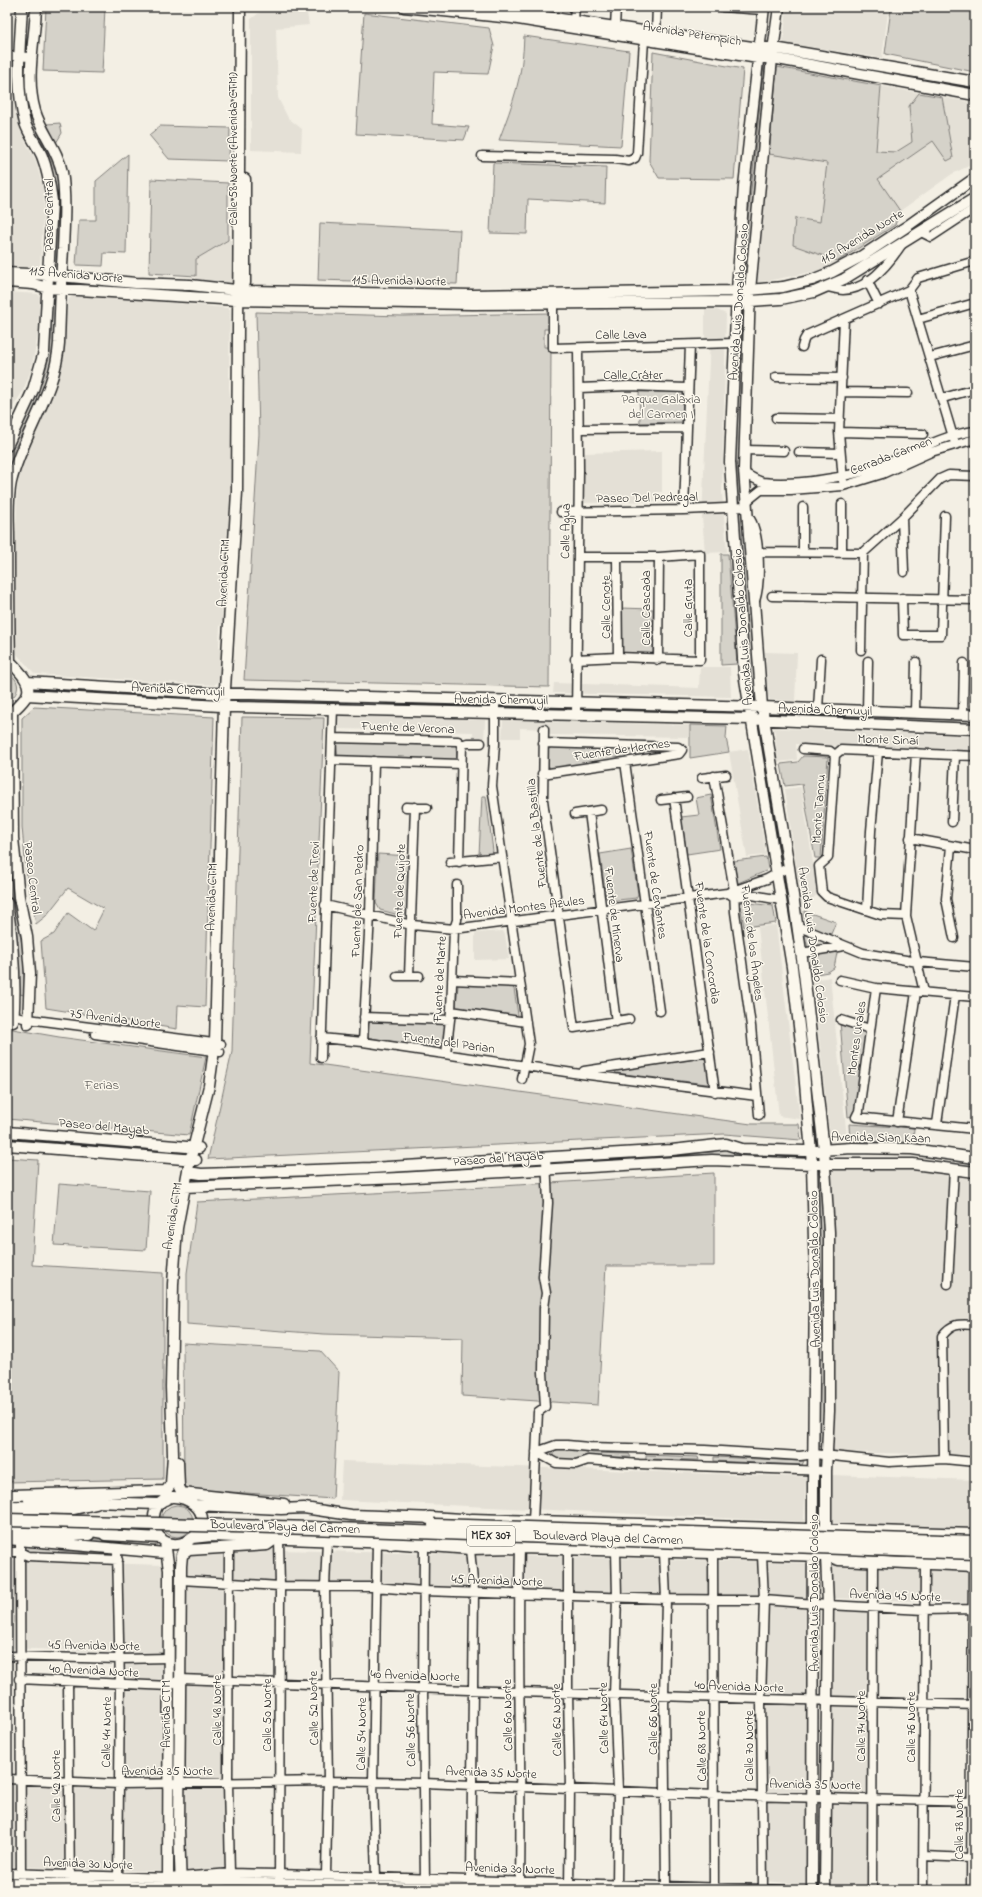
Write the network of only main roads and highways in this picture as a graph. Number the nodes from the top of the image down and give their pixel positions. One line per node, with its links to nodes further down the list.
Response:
1 (22, 7): 18 (main road, Paseo Central)
2 (36, 7): 19 (main road, Paseo Central)
3 (240, 7): 25 (main road, Calle 58 Norte (Avenida CTM))
4 (246, 7): 25 (main road, Calle 58 Norte (Avenida CTM))
5 (404, 7): 9 (main road, Avenida Petempich)
6 (479, 7): 9 (main road, Avenida Petempich)
7 (779, 7): 10 (main road, Avenida Luis Donaldo Colosio)
8 (764, 8): 9 (main road, Avenida Luis Donaldo Colosio)
9 (758, 53): 10 (main road, Avenida Petempich); 24 (main road, Avenida Luis Donaldo Colosio)
10 (773, 53): 11 (main road, Avenida Petempich); 12 (main road, Avenida Petempich); 23 (main road, Avenida Luis Donaldo Colosio)
11 (975, 82)
12 (975, 95)
13 (975, 178): 14 (main road, 115 Avenida Norte)
14 (949, 197): 16 (main road); 23 (main road, 115 Avenida Norte)
15 (975, 198): 16 (main road, 115 Avenida Norte)
16 (956, 210): 26 (main road, 115 Avenida Norte)
17 (7, 273): 18 (main road, 115 Avenida Norte)
18 (48, 275): 19 (main road, 115 Avenida Norte); 21 (main road, Paseo Central)
19 (62, 277): 22 (main road, Paseo Central); 25 (main road, 115 Avenida Norte)
20 (7, 282): 21 (main road, 115 Avenida Norte)
21 (48, 288): 22 (main road, 115 Avenida Norte); 30 (main road, Paseo Central)
22 (61, 288): 25 (main road, 115 Avenida Norte); 31 (main road, Paseo Central)
23 (750, 290): 24 (main road, 115 Avenida Norte); 26 (main road, Avenida Luis Donaldo Colosio)
24 (736, 291): 25 (main road, 115 Avenida Norte); 27 (main road, Avenida Luis Donaldo Colosio)
25 (241, 295): 27 (main road, 115 Avenida Norte); 34 (main road, Avenida CTM)
26 (750, 301): 27 (main road, 115 Avenida Norte); 29 (main road, Avenida Luis Donaldo Colosio)
27 (736, 302): 28 (main road, Avenida Luis Donaldo Colosio)
28 (733, 403): 29 (main road); 37 (main road, Avenida Luis Donaldo Colosio)
29 (746, 403): 38 (main road, Avenida Luis Donaldo Colosio)
30 (7, 446)
31 (8, 506): 32 (main road, Paseo Central)
32 (8, 661): 33 (main road)
33 (27, 682): 34 (main road, Avenida Chemuyil); 35 (main road)
34 (228, 693): 36 (main road, Avenida CTM); 37 (main road, Avenida Chemuyil)
35 (27, 695): 36 (main road, Avenida Chemuyil); 39 (main road)
36 (227, 705): 41 (main road, Avenida Chemuyil); 54 (main road, Avenida CTM); 54 (main road, Avenida CTM)
37 (749, 707): 38 (main road, Avenida Chemuyil); 41 (main road, Avenida Luis Donaldo Colosio)
38 (762, 707): 40 (main road, Avenida Chemuyil); 42 (main road, Avenida Luis Donaldo Colosio)
39 (10, 712): 46 (main road, Paseo Central)
40 (975, 715)
41 (751, 719): 42 (main road, Avenida Chemuyil); 45 (main road, Avenida Luis Donaldo Colosio)
42 (764, 720): 43 (main road, Avenida Chemuyil); 44 (main road, Avenida Luis Donaldo Colosio)
43 (975, 729)
44 (768, 740): 45 (main road); 49 (main road, Avenida Luis Donaldo Colosio)
45 (755, 742): 48 (main road, Avenida Luis Donaldo Colosio)
46 (10, 786): 53 (main road, Paseo Central)
47 (7, 904): 52 (main road, Paseo Central)
48 (788, 941): 49 (main road); 51 (main road, Avenida Luis Donaldo Colosio)
49 (801, 952): 50 (main road, Avenida Luis Donaldo Colosio)
50 (804, 973): 51 (main road); 59 (main road, Avenida Luis Donaldo Colosio)
51 (793, 975): 60 (main road, Avenida Luis Donaldo Colosio)
52 (10, 1018)
53 (28, 1022)
54 (218, 1047): 57 (main road, Avenida CTM)
55 (7, 1132): 57 (main road, Paseo del Mayab)
56 (7, 1145): 62 (main road, Paseo del Mayab)
57 (197, 1148): 62 (main road, Avenida CTM)
58 (866, 1148): 59 (main road, Avenida Sian Kaan); 61 (main road, Avenida Sian Kaan); 63 (main road)
59 (824, 1150): 60 (main road, Avenida Sian Kaan); 65 (main road, Avenida Luis Donaldo Colosio)
60 (810, 1151): 64 (main road, Avenida Luis Donaldo Colosio); 67 (main road, Paseo del Mayab)
61 (975, 1158)
62 (194, 1159): 67 (main road, Avenida CTM)
63 (867, 1163): 65 (main road, Avenida Sian Kaan); 66 (main road, Avenida Sian Kaan)
64 (812, 1164): 65 (main road, Avenida Sian Kaan); 68 (main road, Paseo del Mayab); 82 (main road, Avenida Luis Donaldo Colosio)
65 (825, 1164): 83 (main road, Avenida Luis Donaldo Colosio)
66 (975, 1172)
67 (191, 1173): 68 (main road, Avenida CTM)
68 (188, 1187): 69 (main road, Avenida CTM); 70 (main road, Avenida CTM)
69 (184, 1496): 70 (main road); 73 (main road); 75 (main road)
70 (163, 1498): 71 (main road); 72 (main road); 93 (main road)
71 (7, 1499): 72 (main road)
72 (96, 1503): 74 (highway)
73 (195, 1505): 75 (main road, Boulevard Playa del Carmen); 90 (main road)
74 (7, 1507)
75 (304, 1508): 77 (main road, Boulevard Playa del Carmen)
76 (7, 1513): 81 (highway, MEX 307, bridge)
77 (429, 1518): 80 (main road, Boulevard Playa del Carmen); 81 (highway, bridge)
78 (7, 1520): 92 (highway, MEX 307, bridge)
79 (7, 1526): 86 (highway)
80 (761, 1528): 82 (main road, Boulevard Playa del Carmen); 100 (main road)
81 (576, 1530): 94 (highway, MEX 307, bridge)
82 (812, 1530): 83 (main road, Boulevard Playa del Carmen); 101 (main road, Avenida Luis Donaldo Colosio)
83 (826, 1530): 85 (main road, Boulevard Playa del Carmen); 102 (main road, Avenida Luis Donaldo Colosio)
84 (7, 1532): 86 (main road)
85 (871, 1532): 88 (main road, Boulevard Playa del Carmen); 103 (main road)
86 (20, 1533): 87 (highway); 89 (main road); 97 (main road)
87 (113, 1534): 93 (main road)
88 (975, 1534)
89 (7, 1539)
90 (191, 1539): 91 (main road, Boulevard Playa del Carmen); 93 (main road); 99 (main road, Avenida CTM)
91 (278, 1539): 95 (main road, Boulevard Playa del Carmen); 99 (main road)
92 (585, 1539): 96 (highway, bridge); 98 (highway, MEX 307, bridge)
93 (163, 1540): 97 (main road, Avenida CTM)
94 (975, 1542)
95 (390, 1543): 96 (main road, Boulevard Playa del Carmen); 96 (highway)
96 (470, 1545): 100 (main road, Boulevard Playa del Carmen)
97 (166, 1553): 106 (main road, Avenida CTM)
98 (975, 1553)
99 (182, 1555): 105 (main road, Avenida CTM)
100 (762, 1555): 101 (main road, Boulevard Playa del Carmen)
101 (812, 1556): 102 (main road, Boulevard Playa del Carmen); 107 (main road, Avenida Luis Donaldo Colosio)
102 (826, 1556): 103 (highway); 108 (main road, Avenida Luis Donaldo Colosio)
103 (874, 1558): 104 (highway); 104 (main road)
104 (974, 1564)
105 (181, 1884)
106 (168, 1885)
107 (812, 1890)
108 (825, 1890)

